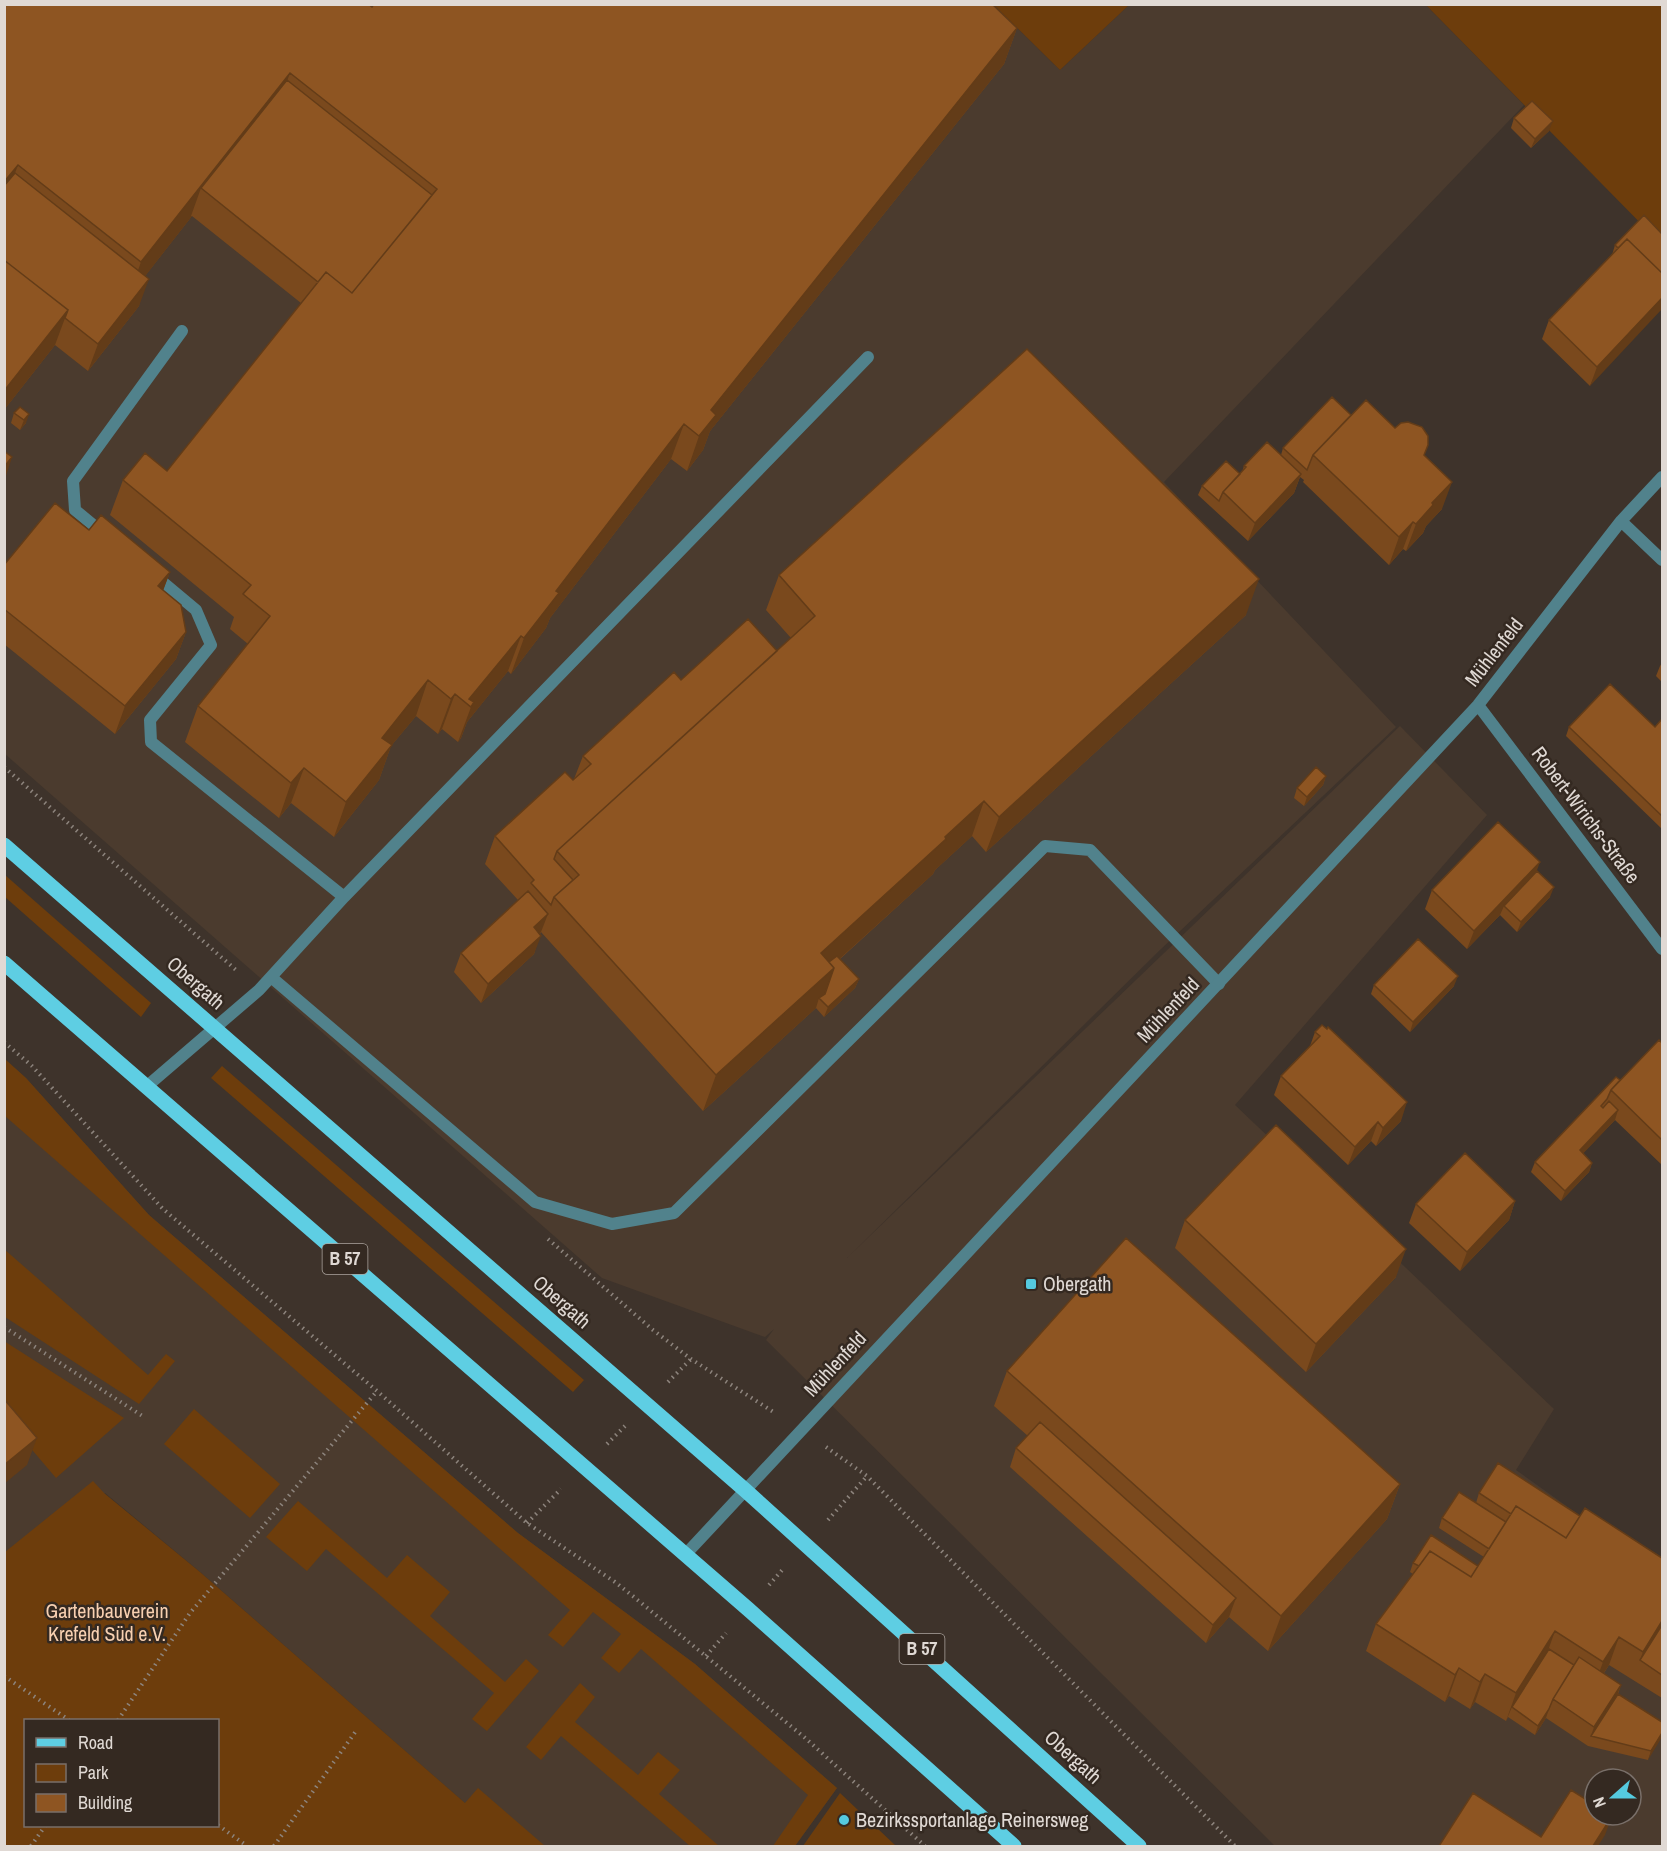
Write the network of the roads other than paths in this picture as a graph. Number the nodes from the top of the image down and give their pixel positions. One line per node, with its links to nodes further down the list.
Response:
1 (182, 331): 5 (street)
2 (868, 357): 10 (street)
3 (1662, 477): 4 (street, Mühlenfeld)
4 (1621, 521): 6 (street); 8 (street, Mühlenfeld)
5 (118, 546)
6 (1662, 560)
7 (144, 567): 10 (street)
8 (1478, 705): 11 (street, Robert-Wirichs-Straße); 14 (street, Mühlenfeld)
9 (4, 845): 15 (main road, Obergath / B 57)
10 (344, 897): 13 (street)
11 (1662, 949)
12 (4, 963): 16 (main road, B 57)
13 (271, 977): 14 (street); 15 (street)
14 (1219, 984): 17 (street, Mühlenfeld)
15 (216, 1028): 16 (street); 17 (main road, Obergath / B 57)
16 (146, 1086): 18 (main road, B 57)
17 (745, 1490): 18 (street, Mühlenfeld); 20 (main road, Obergath / B 57)
18 (685, 1555): 19 (main road, B 57)
19 (1014, 1846)
20 (1139, 1846)

